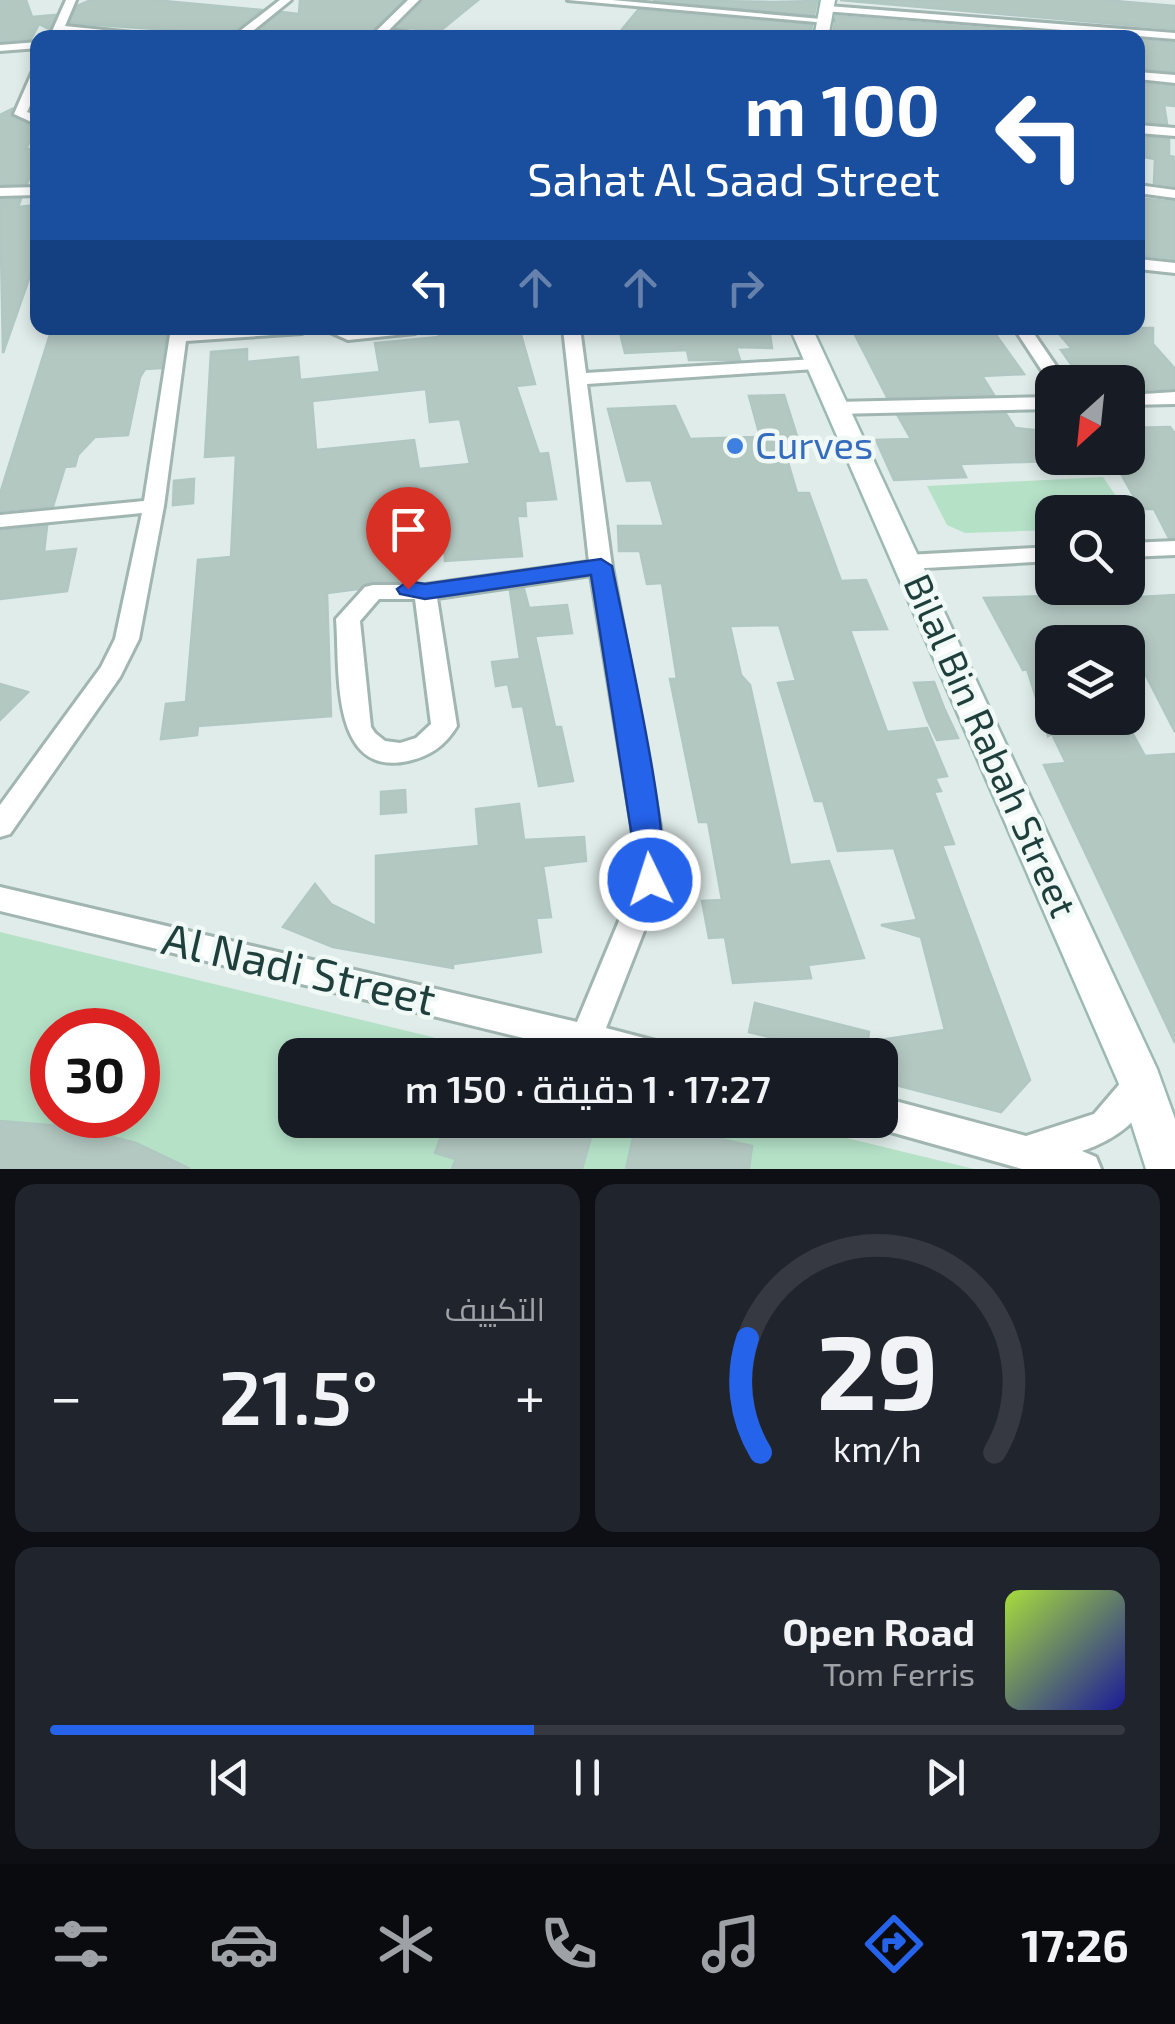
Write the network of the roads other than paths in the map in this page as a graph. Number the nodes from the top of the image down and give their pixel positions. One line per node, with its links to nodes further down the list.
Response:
1 (71, 0): 7 (street)
2 (256, 0): 5 (street)
3 (414, 0): 9 (street)
4 (573, 0): 6 (street)
5 (284, 1): 8 (street)
6 (828, 10): 10 (street)
7 (57, 30)
8 (246, 30)
9 (382, 30)
10 (1095, 30)
11 (1145, 34): 12 (street)
12 (1175, 36)
13 (30, 46): 14 (street)
14 (0, 48)
15 (1145, 77): 16 (street)
16 (1175, 80)
17 (30, 91): 18 (street)
18 (30, 118)
19 (1145, 130): 20 (street)
20 (1175, 132)
21 (30, 191): 23 (street)
22 (1145, 191): 24 (street)
23 (0, 192)
24 (1175, 194)
25 (1145, 265): 26 (street)
26 (1175, 268)
27 (179, 335): 38 (street)
28 (572, 335): 33 (street)
29 (804, 335): 31 (street, Bilal Bin Rabah Street)
30 (1027, 335): 32 (street)
31 (816, 364): 33 (street); 37 (street, Bilal Bin Rabah Street)
32 (1047, 365)
33 (580, 379): 44 (street)
34 (1175, 398): 35 (street)
35 (1145, 399)
36 (1035, 403): 37 (street)
37 (836, 408): 43 (street, Bilal Bin Rabah Street)
38 (154, 506): 39 (street); 46 (street)
39 (0, 521)
40 (1175, 548): 41 (street)
41 (1145, 549)
42 (1035, 555): 43 (street)
43 (907, 562): 50 (street, Bilal Bin Rabah Street)
44 (601, 566): 45 (street); 48 (street)
45 (425, 592): 45 (street)
46 (0, 826)
47 (0, 899): 48 (street, Al Nadi Street)
48 (587, 1037): 49 (street, Al Nadi Street)
49 (591, 1038)
50 (1141, 1084): 52 (street); 54 (street, Bilal Bin Rabah Street)
51 (898, 1118): 52 (street)
52 (1028, 1152): 53 (street)
53 (1084, 1169)
54 (1169, 1169)

